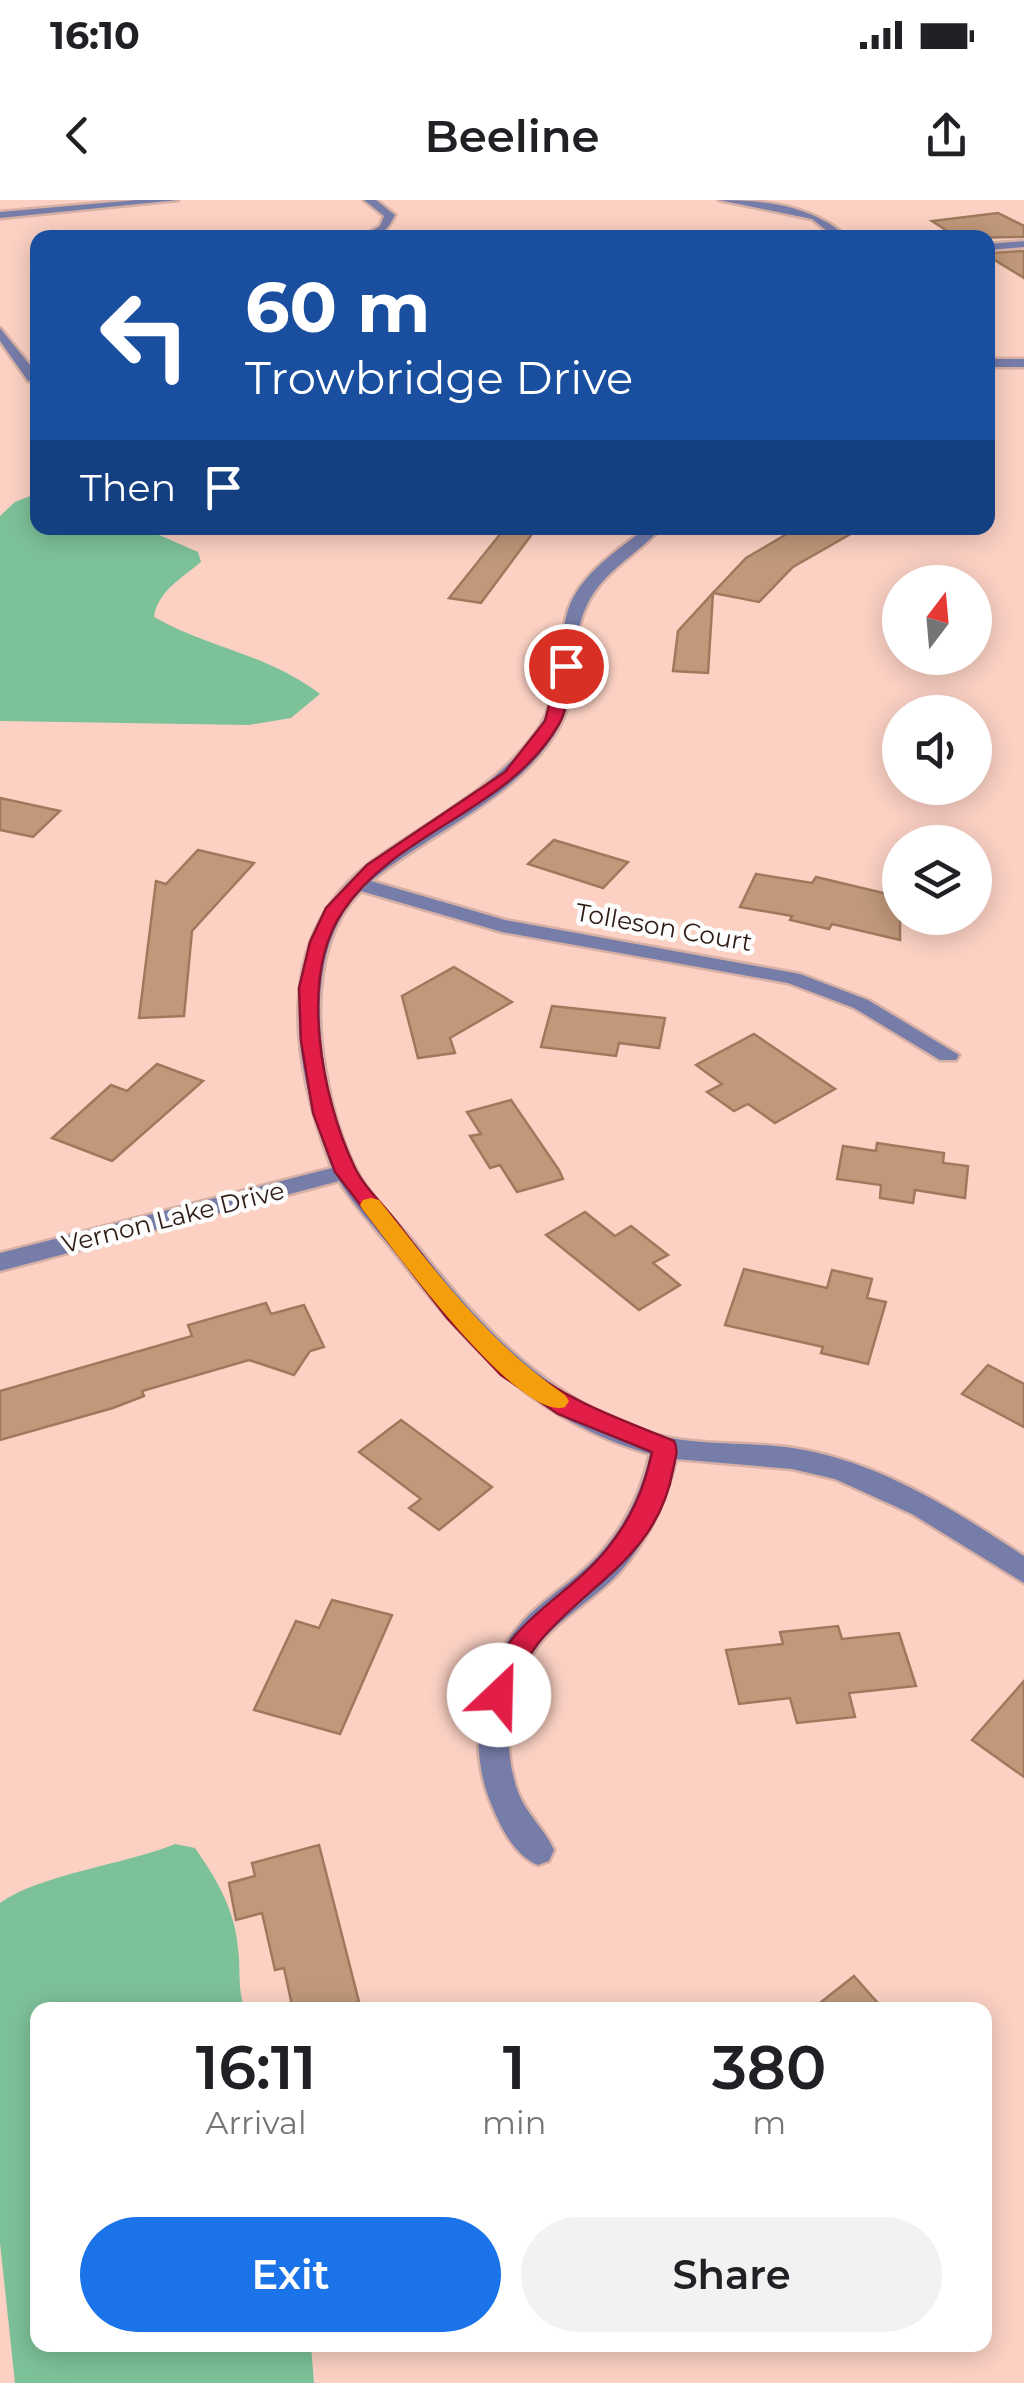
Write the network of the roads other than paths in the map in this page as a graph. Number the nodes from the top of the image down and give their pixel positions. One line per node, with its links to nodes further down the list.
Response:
1 (174, 200): 4 (street)
2 (369, 200): 5 (street)
3 (724, 200): 6 (street)
4 (0, 215)
5 (380, 230)
6 (833, 230)
7 (1024, 244): 8 (street)
8 (995, 246)
9 (0, 332): 12 (street)
10 (995, 362): 11 (street)
11 (1024, 363)
12 (30, 375)
13 (646, 535): 14 (street)
14 (359, 884): 15 (street, Tolleson Court); 16 (street)
15 (948, 1055)
16 (345, 1172): 17 (street, Vernon Lake Drive); 18 (street)
17 (0, 1262)
18 (665, 1447): 19 (street); 20 (street)
19 (1024, 1571)
20 (538, 1850)

